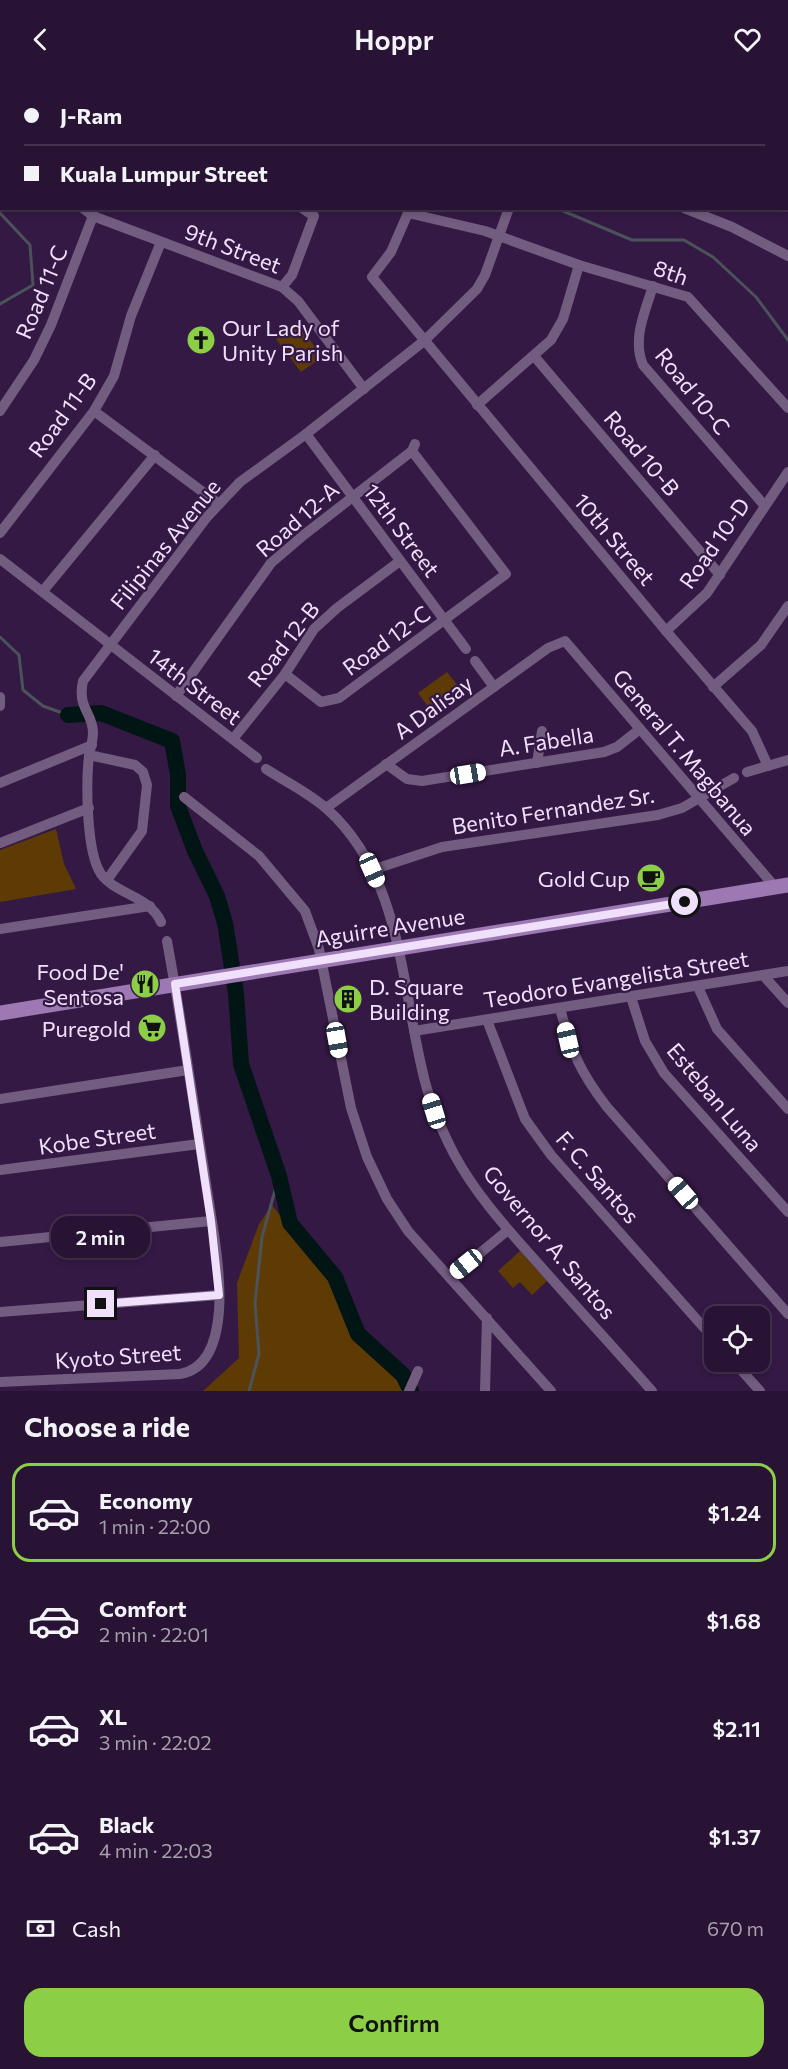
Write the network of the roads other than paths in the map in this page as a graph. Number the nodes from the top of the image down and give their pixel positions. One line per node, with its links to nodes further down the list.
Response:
1 (86, 210): 5 (street, 9th Street)
2 (305, 210): 11 (street)
3 (507, 210): 6 (street, Filipinas Avenue)
4 (688, 210): 8 (street)
5 (93, 216): 7 (street, 9th Street); 17 (street, Road 11-C)
6 (500, 237): 9 (street, 8th); 12 (street, Filipinas Avenue); 12 (street, 8th)
7 (161, 242): 11 (street, 9th Street); 18 (street, Road 11-B)
8 (788, 256)
9 (579, 265): 10 (street, 8th); 13 (street)
10 (653, 286): 16 (street, 8th); 24 (street, Road 10-C)
11 (282, 287): 14 (street, 9th Street)
12 (424, 341): 14 (street, Filipinas Avenue); 15 (street, 10th Street)
13 (534, 356): 15 (street); 29 (street, Road 10-B)
14 (364, 389): 19 (street, Filipinas Avenue)
15 (477, 405): 33 (street, 10th Street)
16 (788, 408)
17 (0, 411)
18 (94, 411): 20 (street); 25 (street, Road 11-B)
19 (306, 434): 22 (street, 12th Street); 23 (street, Filipinas Avenue)
20 (155, 455): 23 (street); 30 (street)
21 (788, 472): 24 (street, Road 10-D)
22 (353, 497): 27 (street, 12th Street); 28 (street, Road 12-A); 41 (street, Road 12-A)
23 (219, 504): 35 (street, Filipinas Avenue)
24 (764, 505): 29 (street, Road 10-D)
25 (0, 533)
26 (0, 559): 30 (street, 14th Street)
27 (400, 561): 32 (street, 12th Street); 38 (street, Road 12-B)
28 (506, 574): 32 (street, Road 12-C)
29 (720, 575): 33 (street, Road 10-D)
30 (43, 591): 35 (street, 14th Street)
31 (788, 606): 40 (street)
32 (445, 620): 36 (street, 12th Street); 38 (street, Road 12-C)
33 (666, 631): 40 (street, 10th Street)
34 (565, 641): 39 (street, A Dalisay); 44 (street, General T. Magbanua)
35 (110, 644): 41 (street, 14th Street); 47 (street, Filipinas Avenue)
36 (466, 649)
37 (475, 661): 39 (street)
38 (285, 674): 46 (street, Road 12-B)
39 (494, 687): 51 (street, A Dalisay)
40 (713, 687): 52 (street, 10th Street)
41 (176, 696): 46 (street, 14th Street)
42 (0, 697): 43 (street)
43 (0, 706)
44 (639, 729): 50 (street, A. Fabella); 58 (street, General T. Magbanua)
45 (542, 731): 50 (street)
46 (233, 739): 48 (street, 14th Street)
47 (91, 750): 56 (street); 59 (street); 63 (street)
48 (257, 758)
49 (788, 760): 52 (street)
50 (537, 763): 51 (street, A. Fabella)
51 (386, 764): 60 (street, A Dalisay)
52 (768, 766): 54 (street)
53 (266, 769): 60 (street, Governor A. Santos)
54 (747, 772)
55 (734, 778): 58 (street, Benito Fernandez Sr.)
56 (0, 783)
57 (184, 796): 70 (street)
58 (698, 797): 62 (street, Benito Fernandez Sr.); 64 (street, General T. Magbanua)
59 (89, 808): 61 (street); 63 (street)
60 (326, 808): 62 (street, Governor A. Santos)
61 (0, 843)
62 (372, 870): 69 (street, Governor A. Santos)
63 (107, 880): 65 (street)
64 (782, 886): 69 (street, Aguirre Avenue)
65 (150, 906): 66 (street); 67 (street)
66 (161, 922)
67 (0, 929)
68 (167, 941): 73 (street, Kyoto Street)
69 (399, 948): 70 (street, Aguirre Avenue); 80 (street, Governor A. Santos)
70 (322, 961): 73 (street, Aguirre Avenue); 90 (street)
71 (788, 970): 72 (street, Teodoro Evangelista Street)
72 (763, 975): 74 (street, Teodoro Evangelista Street); 76 (street)
73 (175, 984): 78 (street, Aguirre Avenue); 81 (street, Kyoto Street)
74 (698, 987): 75 (street, Teodoro Evangelista Street); 83 (street)
75 (631, 997): 77 (street, Teodoro Evangelista Street); 86 (street, Esteban Luna)
76 (788, 1003)
77 (560, 1008): 79 (street, Teodoro Evangelista Street); 93 (street)
78 (0, 1013)
79 (487, 1020): 80 (street, Teodoro Evangelista Street); 95 (street, F. C. Santos)
80 (414, 1031): 88 (street, Governor A. Santos)
81 (188, 1070): 82 (street); 84 (street, Kyoto Street)
82 (0, 1099)
83 (788, 1109)
84 (200, 1144): 85 (street, Kobe Street); 87 (street, Kyoto Street)
85 (0, 1170)
86 (788, 1212)
87 (211, 1221): 89 (street); 91 (street, Kyoto Street)
88 (508, 1230): 90 (street); 102 (street, Governor A. Santos)
89 (0, 1242)
90 (451, 1277): 94 (street)
91 (219, 1295): 92 (street); 98 (street, Kyoto Street)
92 (0, 1312)
93 (788, 1314)
94 (487, 1318): 100 (street); 101 (street)
95 (704, 1328)
96 (743, 1372): 103 (street)
97 (416, 1375): 99 (street)
98 (0, 1382)
99 (409, 1391)
100 (485, 1391)
101 (551, 1391)
102 (652, 1391)
103 (760, 1391)

